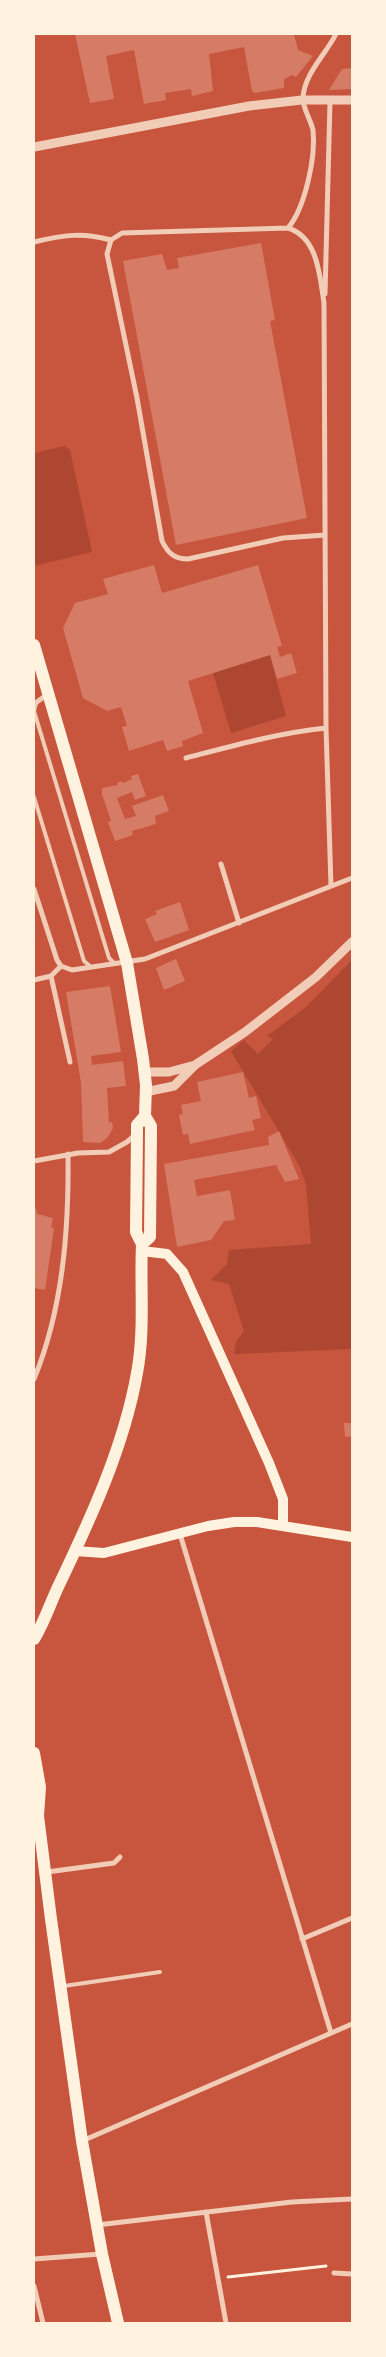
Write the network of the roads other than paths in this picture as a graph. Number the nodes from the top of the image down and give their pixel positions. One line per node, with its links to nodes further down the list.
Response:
1 (336, 34): 2 (street)
2 (302, 100): 4 (street); 5 (street); 6 (street)
3 (352, 100): 4 (street)
4 (330, 102): 9 (street)
5 (34, 148)
6 (288, 228): 7 (street); 9 (street)
7 (111, 240): 8 (street); 10 (street)
8 (34, 242)
9 (324, 303): 10 (street)
10 (325, 535): 14 (street)
11 (34, 645): 12 (main road)
12 (48, 694): 13 (street); 23 (main road)
13 (35, 703): 23 (lane)
14 (326, 728): 15 (street); 19 (street)
15 (186, 758)
16 (34, 797): 25 (lane)
17 (221, 864): 21 (street)
18 (352, 878): 19 (street)
19 (331, 886): 21 (street)
20 (34, 889): 24 (street)
21 (239, 922): 23 (street)
22 (352, 942): 29 (street)
23 (121, 963): 25 (street); 30 (main road)
24 (61, 966): 25 (street); 26 (street)
25 (93, 968)
26 (51, 976): 27 (street); 28 (street)
27 (34, 980)
28 (70, 1062)
29 (195, 1065): 30 (street); 30 (street)
30 (145, 1083): 31 (main road)
31 (145, 1116): 32 (main road); 35 (main road)
32 (137, 1132): 33 (street); 35 (main road)
33 (68, 1154): 34 (street); 36 (street)
34 (34, 1160)
35 (142, 1248): 37 (main road); 40 (main road)
36 (34, 1379)
37 (283, 1526): 38 (main road); 39 (main road)
38 (180, 1534): 40 (main road); 49 (street)
39 (352, 1536)
40 (75, 1551): 41 (main road)
41 (36, 1632): 42 (main road)
42 (34, 1649)
43 (34, 1752): 45 (main road)
44 (34, 1804): 45 (main road)
45 (38, 1816): 47 (main road)
46 (120, 1857): 47 (street)
47 (46, 1872): 51 (main road)
48 (352, 1918): 49 (street)
49 (302, 1939): 53 (street)
50 (160, 1972): 51 (lane)
51 (61, 1987): 54 (main road)
52 (352, 2024): 53 (street)
53 (331, 2033): 54 (street)
54 (82, 2141): 57 (main road)
55 (352, 2199): 56 (street)
56 (206, 2212): 57 (street); 65 (street)
57 (96, 2225): 58 (main road)
58 (102, 2254): 59 (street); 64 (main road)
59 (34, 2259)
60 (334, 2273): 61 (street)
61 (352, 2274)
62 (34, 2286): 63 (street)
63 (43, 2323)
64 (118, 2323)
65 (226, 2323)

